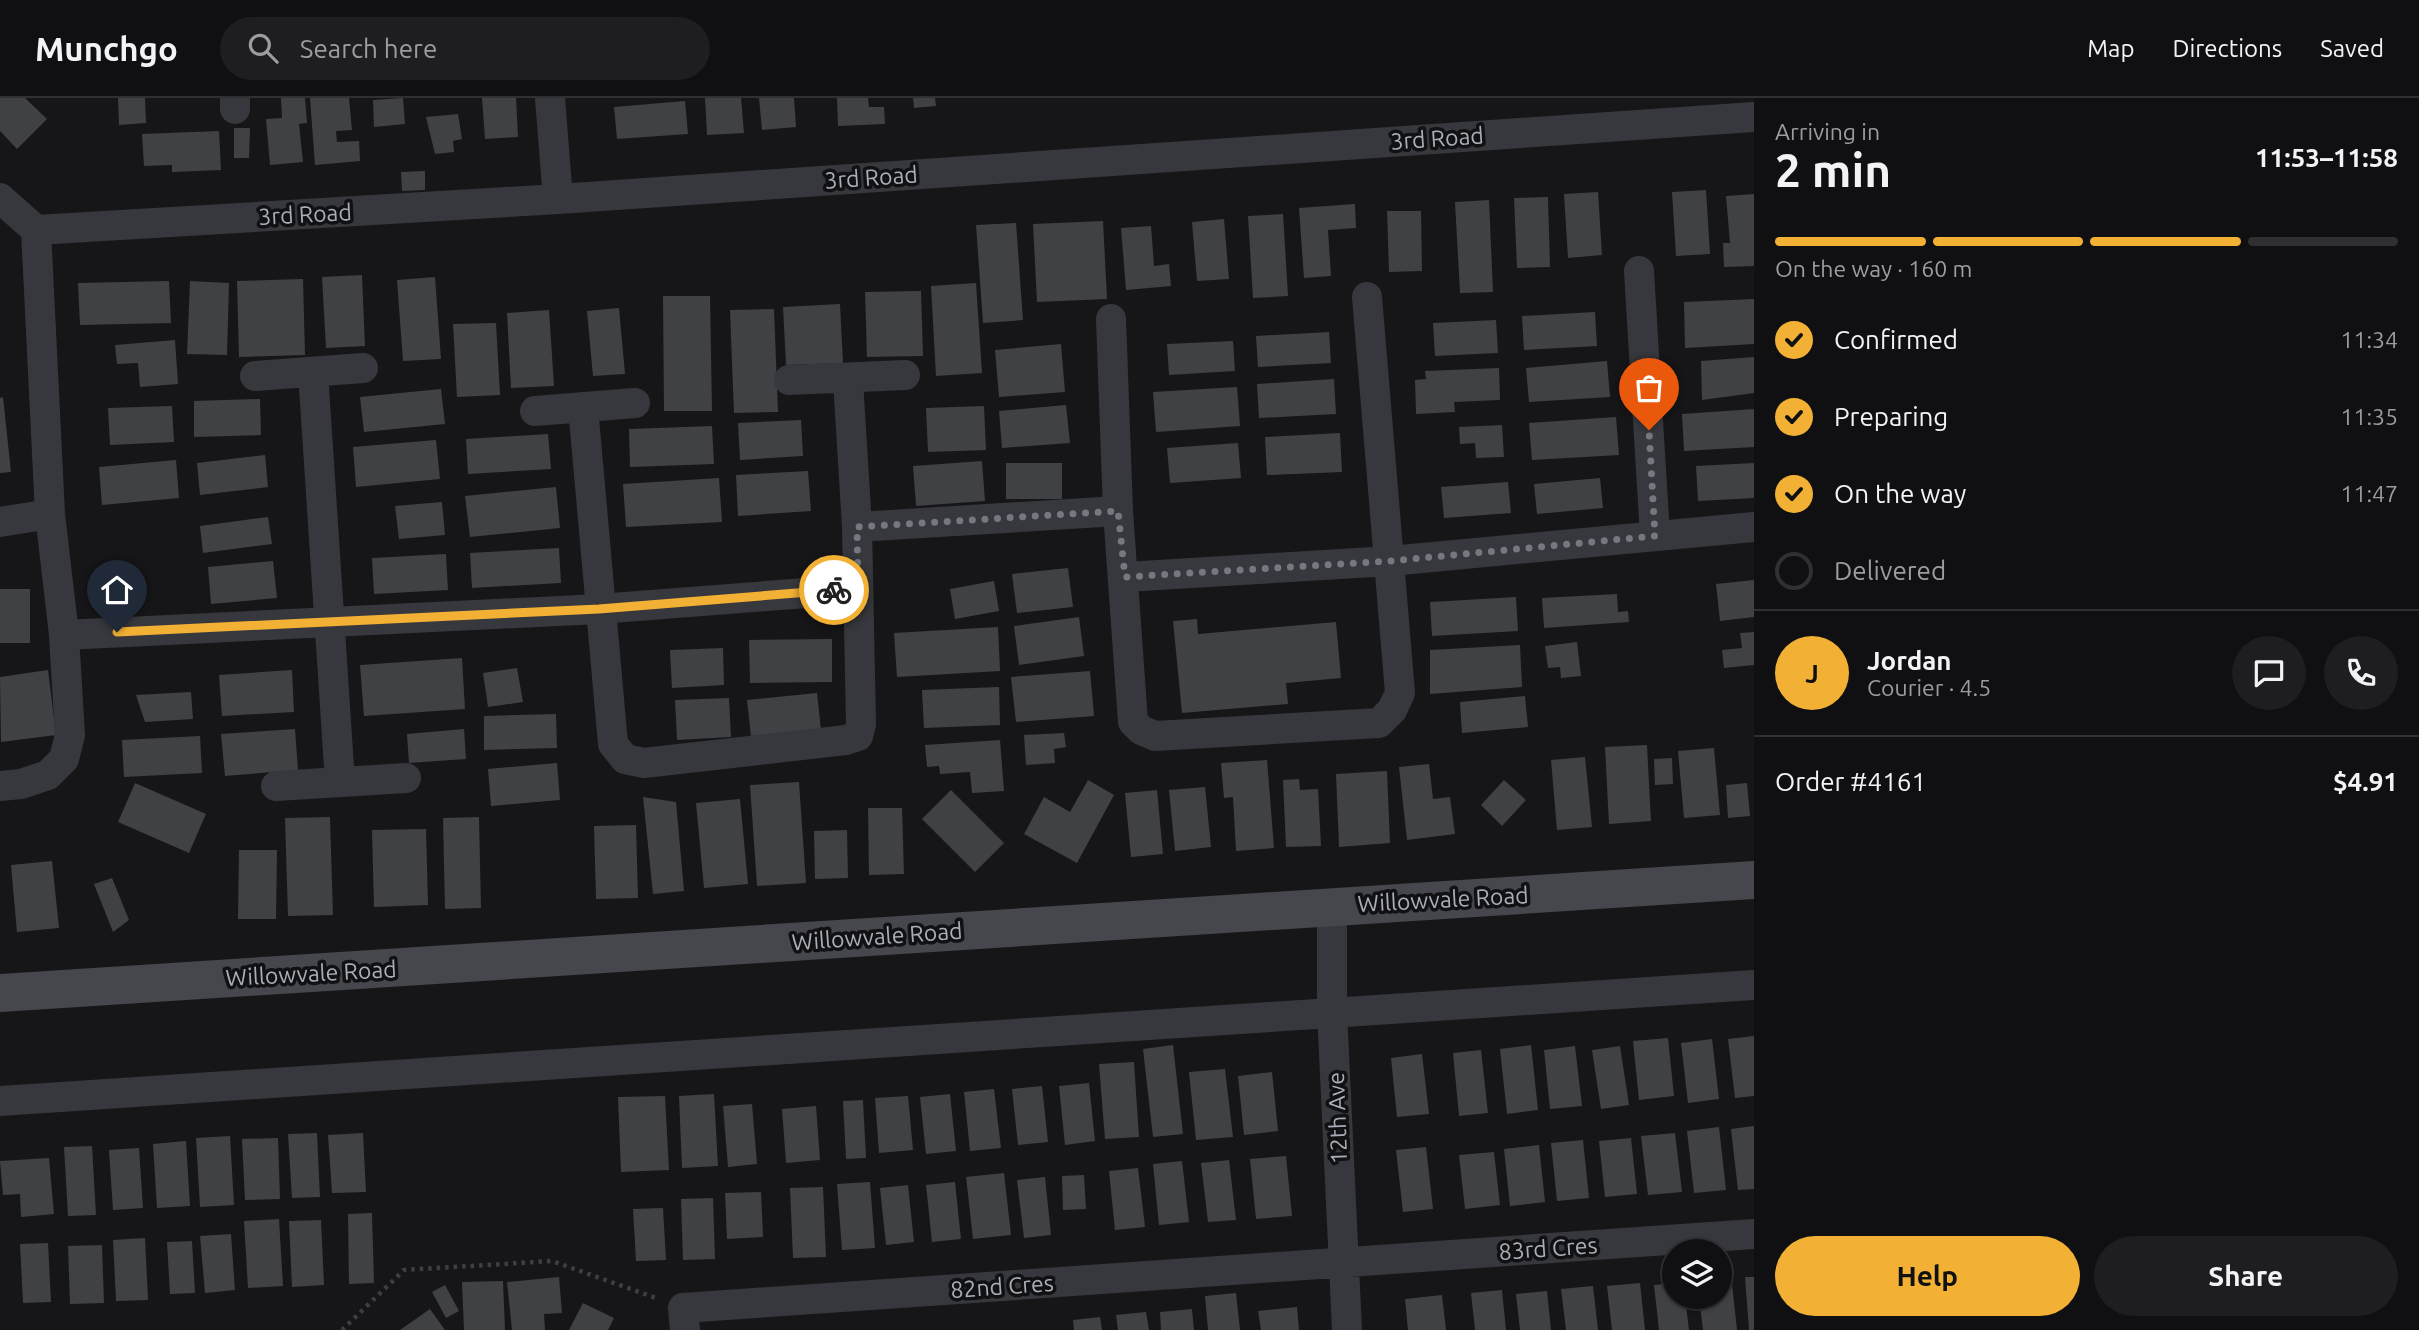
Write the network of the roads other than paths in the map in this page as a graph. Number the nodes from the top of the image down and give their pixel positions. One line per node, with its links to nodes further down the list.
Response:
1 (550, 98): 4 (street)
2 (1754, 117): 4 (street, 3rd Road)
3 (0, 198): 5 (street)
4 (558, 199): 5 (street, 3rd Road)
5 (36, 230): 19 (street)
6 (1639, 271): 23 (street)
7 (1367, 297): 24 (street)
8 (1111, 319): 18 (street)
9 (363, 368): 10 (street)
10 (313, 372): 12 (street); 28 (street)
11 (905, 375): 14 (street)
12 (255, 376)
13 (789, 380): 14 (street)
14 (848, 380): 21 (street)
15 (635, 403): 16 (street)
16 (583, 407): 17 (street); 27 (street)
17 (535, 411)
18 (1118, 511): 21 (street); 25 (street)
19 (50, 514): 20 (street); 29 (street)
20 (0, 522)
21 (857, 527): 26 (street)
22 (1754, 527): 23 (street)
23 (1655, 536): 24 (street)
24 (1390, 561): 25 (street); 25 (street)
25 (1125, 577)
26 (858, 589): 27 (street); 27 (street)
27 (599, 609): 28 (street)
28 (329, 622): 29 (street); 31 (street)
29 (64, 635): 32 (street)
30 (406, 778): 31 (street)
31 (340, 782): 33 (street)
32 (0, 786)
33 (276, 786)
34 (1754, 880): 35 (street, Willowvale Road)
35 (1332, 906): 37 (street, Willowvale Road); 38 (street, 12th Ave)
36 (1754, 985): 38 (street)
37 (0, 993)
38 (1332, 1011): 39 (street); 41 (street, 12th Ave)
39 (0, 1101)
40 (1754, 1234): 41 (street, 83rd Cres)
41 (1343, 1262): 42 (street, 82nd Cres); 43 (street, 12th Ave)
42 (684, 1319)
43 (1347, 1330)

